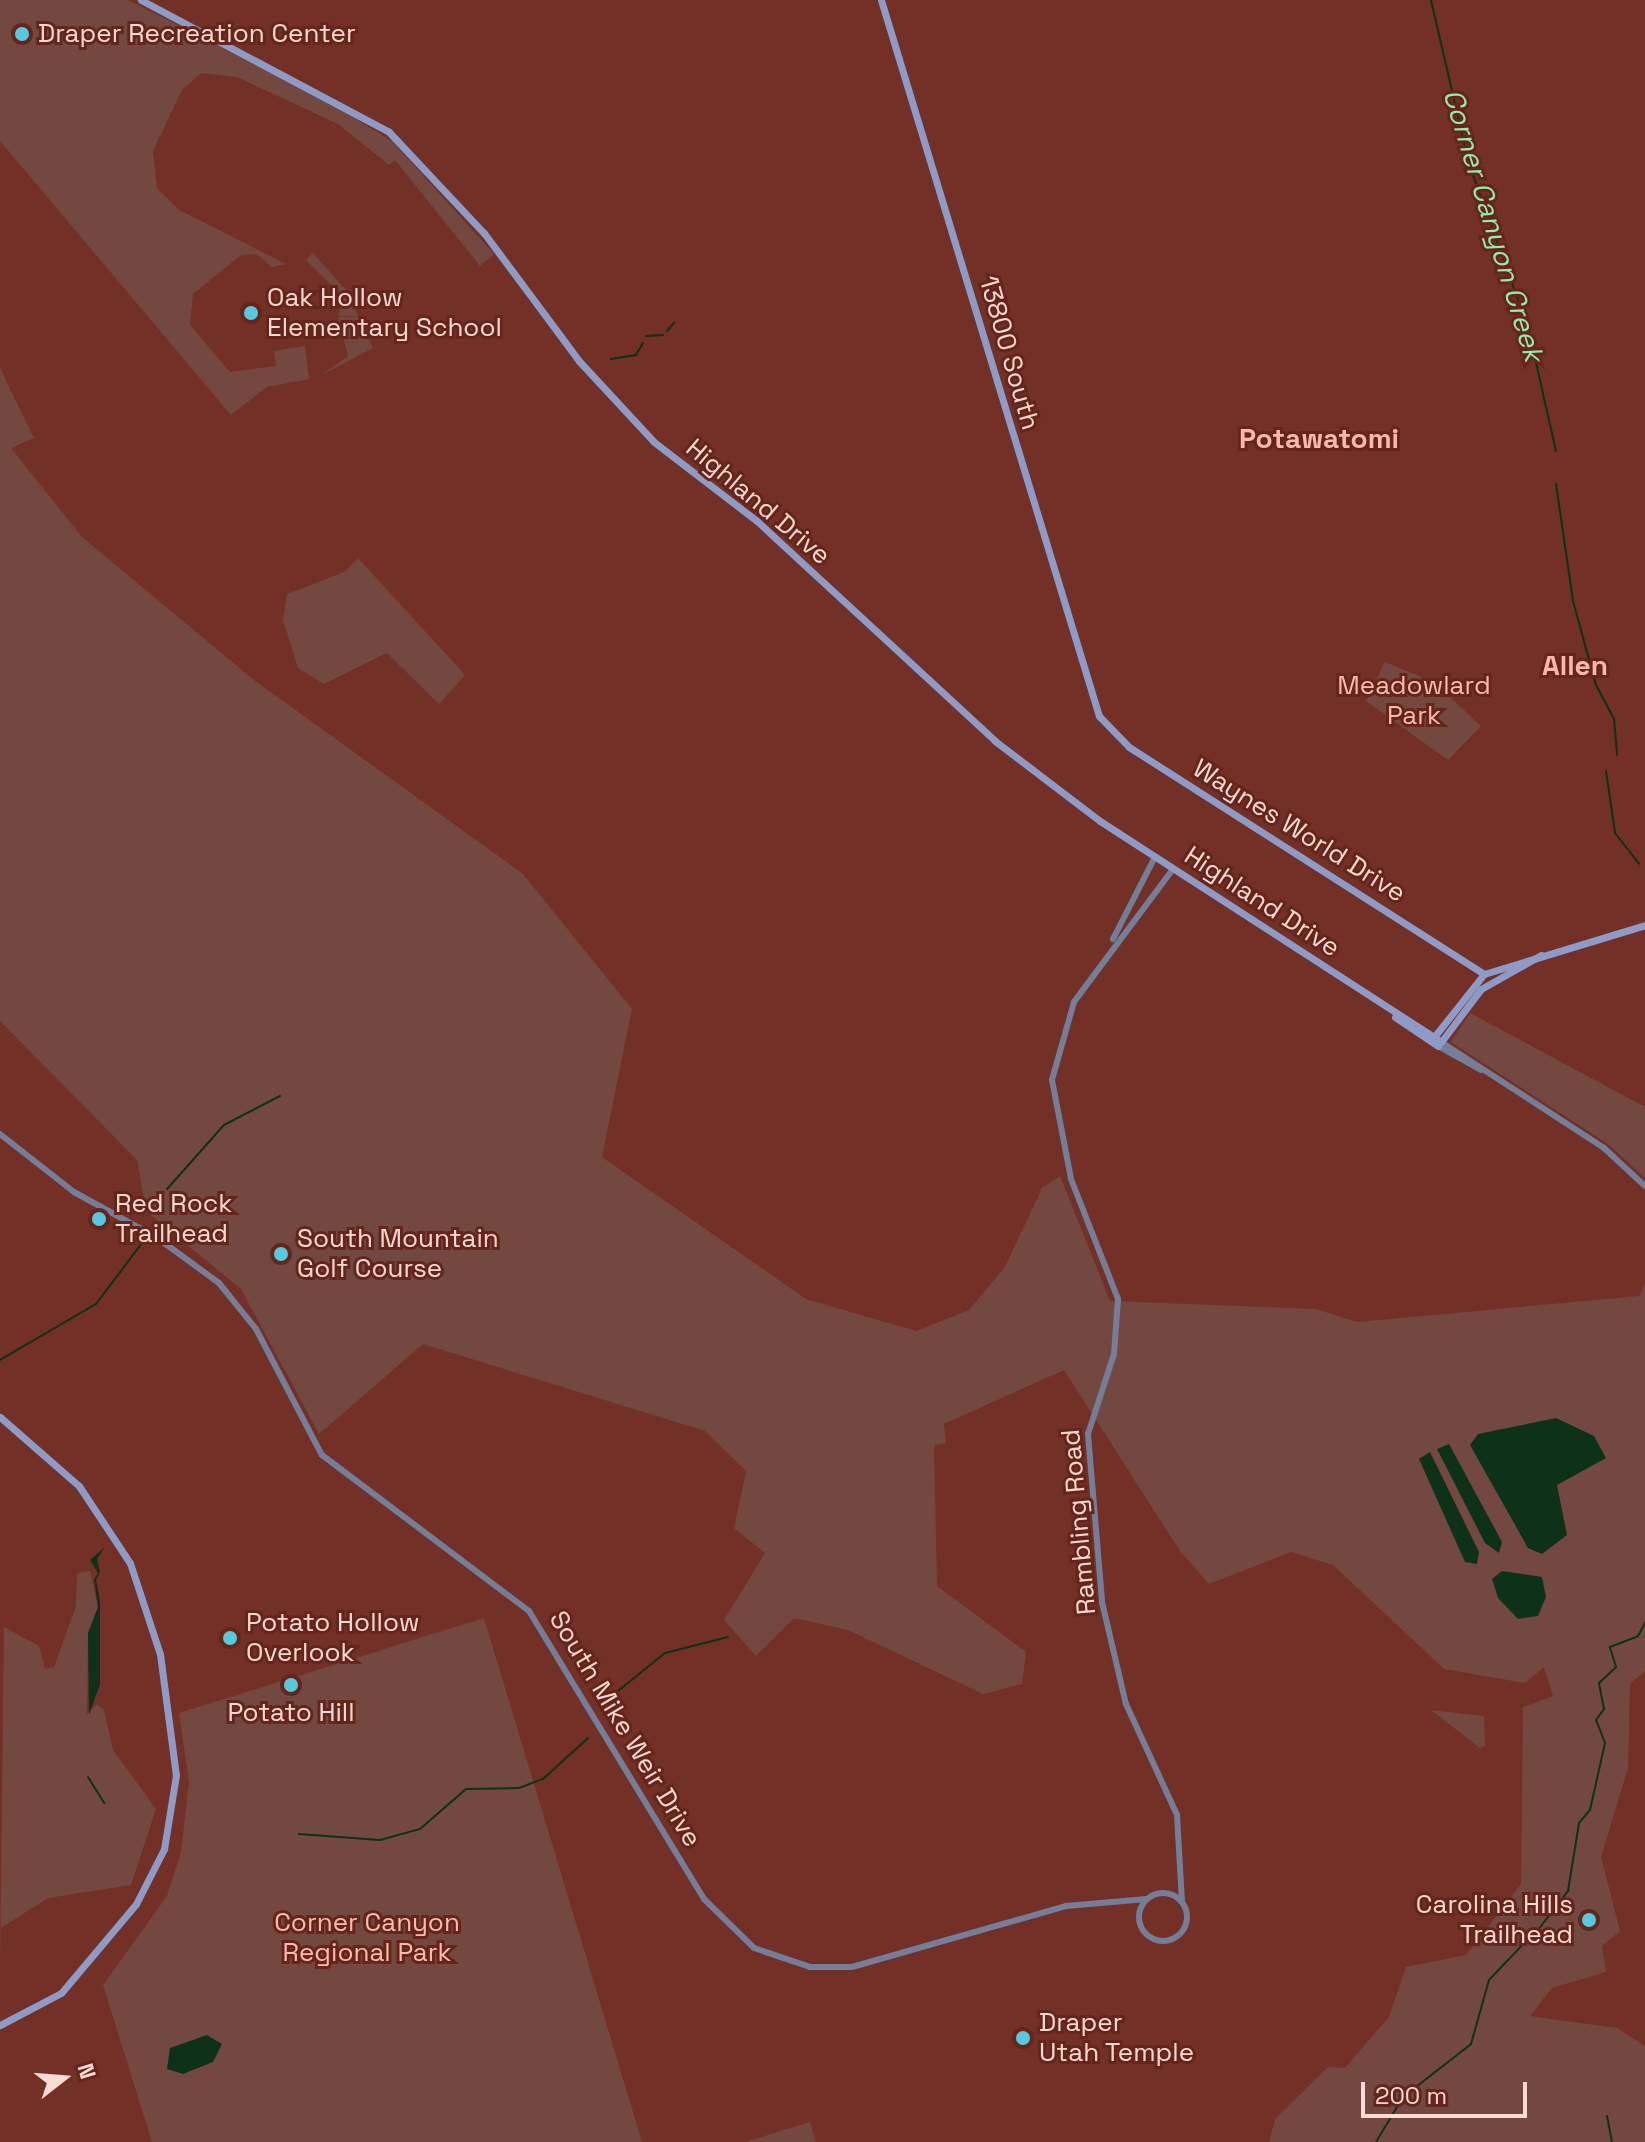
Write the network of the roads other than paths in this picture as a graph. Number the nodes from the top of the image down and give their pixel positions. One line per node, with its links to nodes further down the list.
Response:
1 (141, 0): 4 (main road, Highland Drive)
2 (881, 0): 3 (main road, 13800 South)
3 (1099, 716): 9 (main road, Waynes World Drive)
4 (1155, 857): 5 (main road, Highland Drive); 7 (street, Rambling Road)
5 (1173, 869): 7 (street, Rambling Road); 11 (main road, Highland Drive)
6 (1645, 925): 8 (main road)
7 (1112, 942): 17 (street, Rambling Road)
8 (1541, 955): 9 (main road); 10 (main road)
9 (1484, 974): 10 (main road); 12 (main road)
10 (1486, 985): 13 (main road)
11 (1386, 1006): 12 (main road); 13 (main road, Highland Drive)
12 (1454, 1007): 13 (main road)
13 (1437, 1042): 15 (street, Highland Drive)
14 (0, 1134): 21 (street, South Mike Weir Drive)
15 (1645, 1186)
16 (0, 1417): 23 (main road)
17 (1177, 1876): 18 (street); 20 (street, Rambling Road)
18 (1163, 1893): 19 (street); 20 (street)
19 (1147, 1899): 21 (street, South Mike Weir Drive); 22 (street)
20 (1182, 1902): 22 (street)
21 (1122, 1904): 22 (street)
22 (1139, 1919)
23 (0, 2025)

